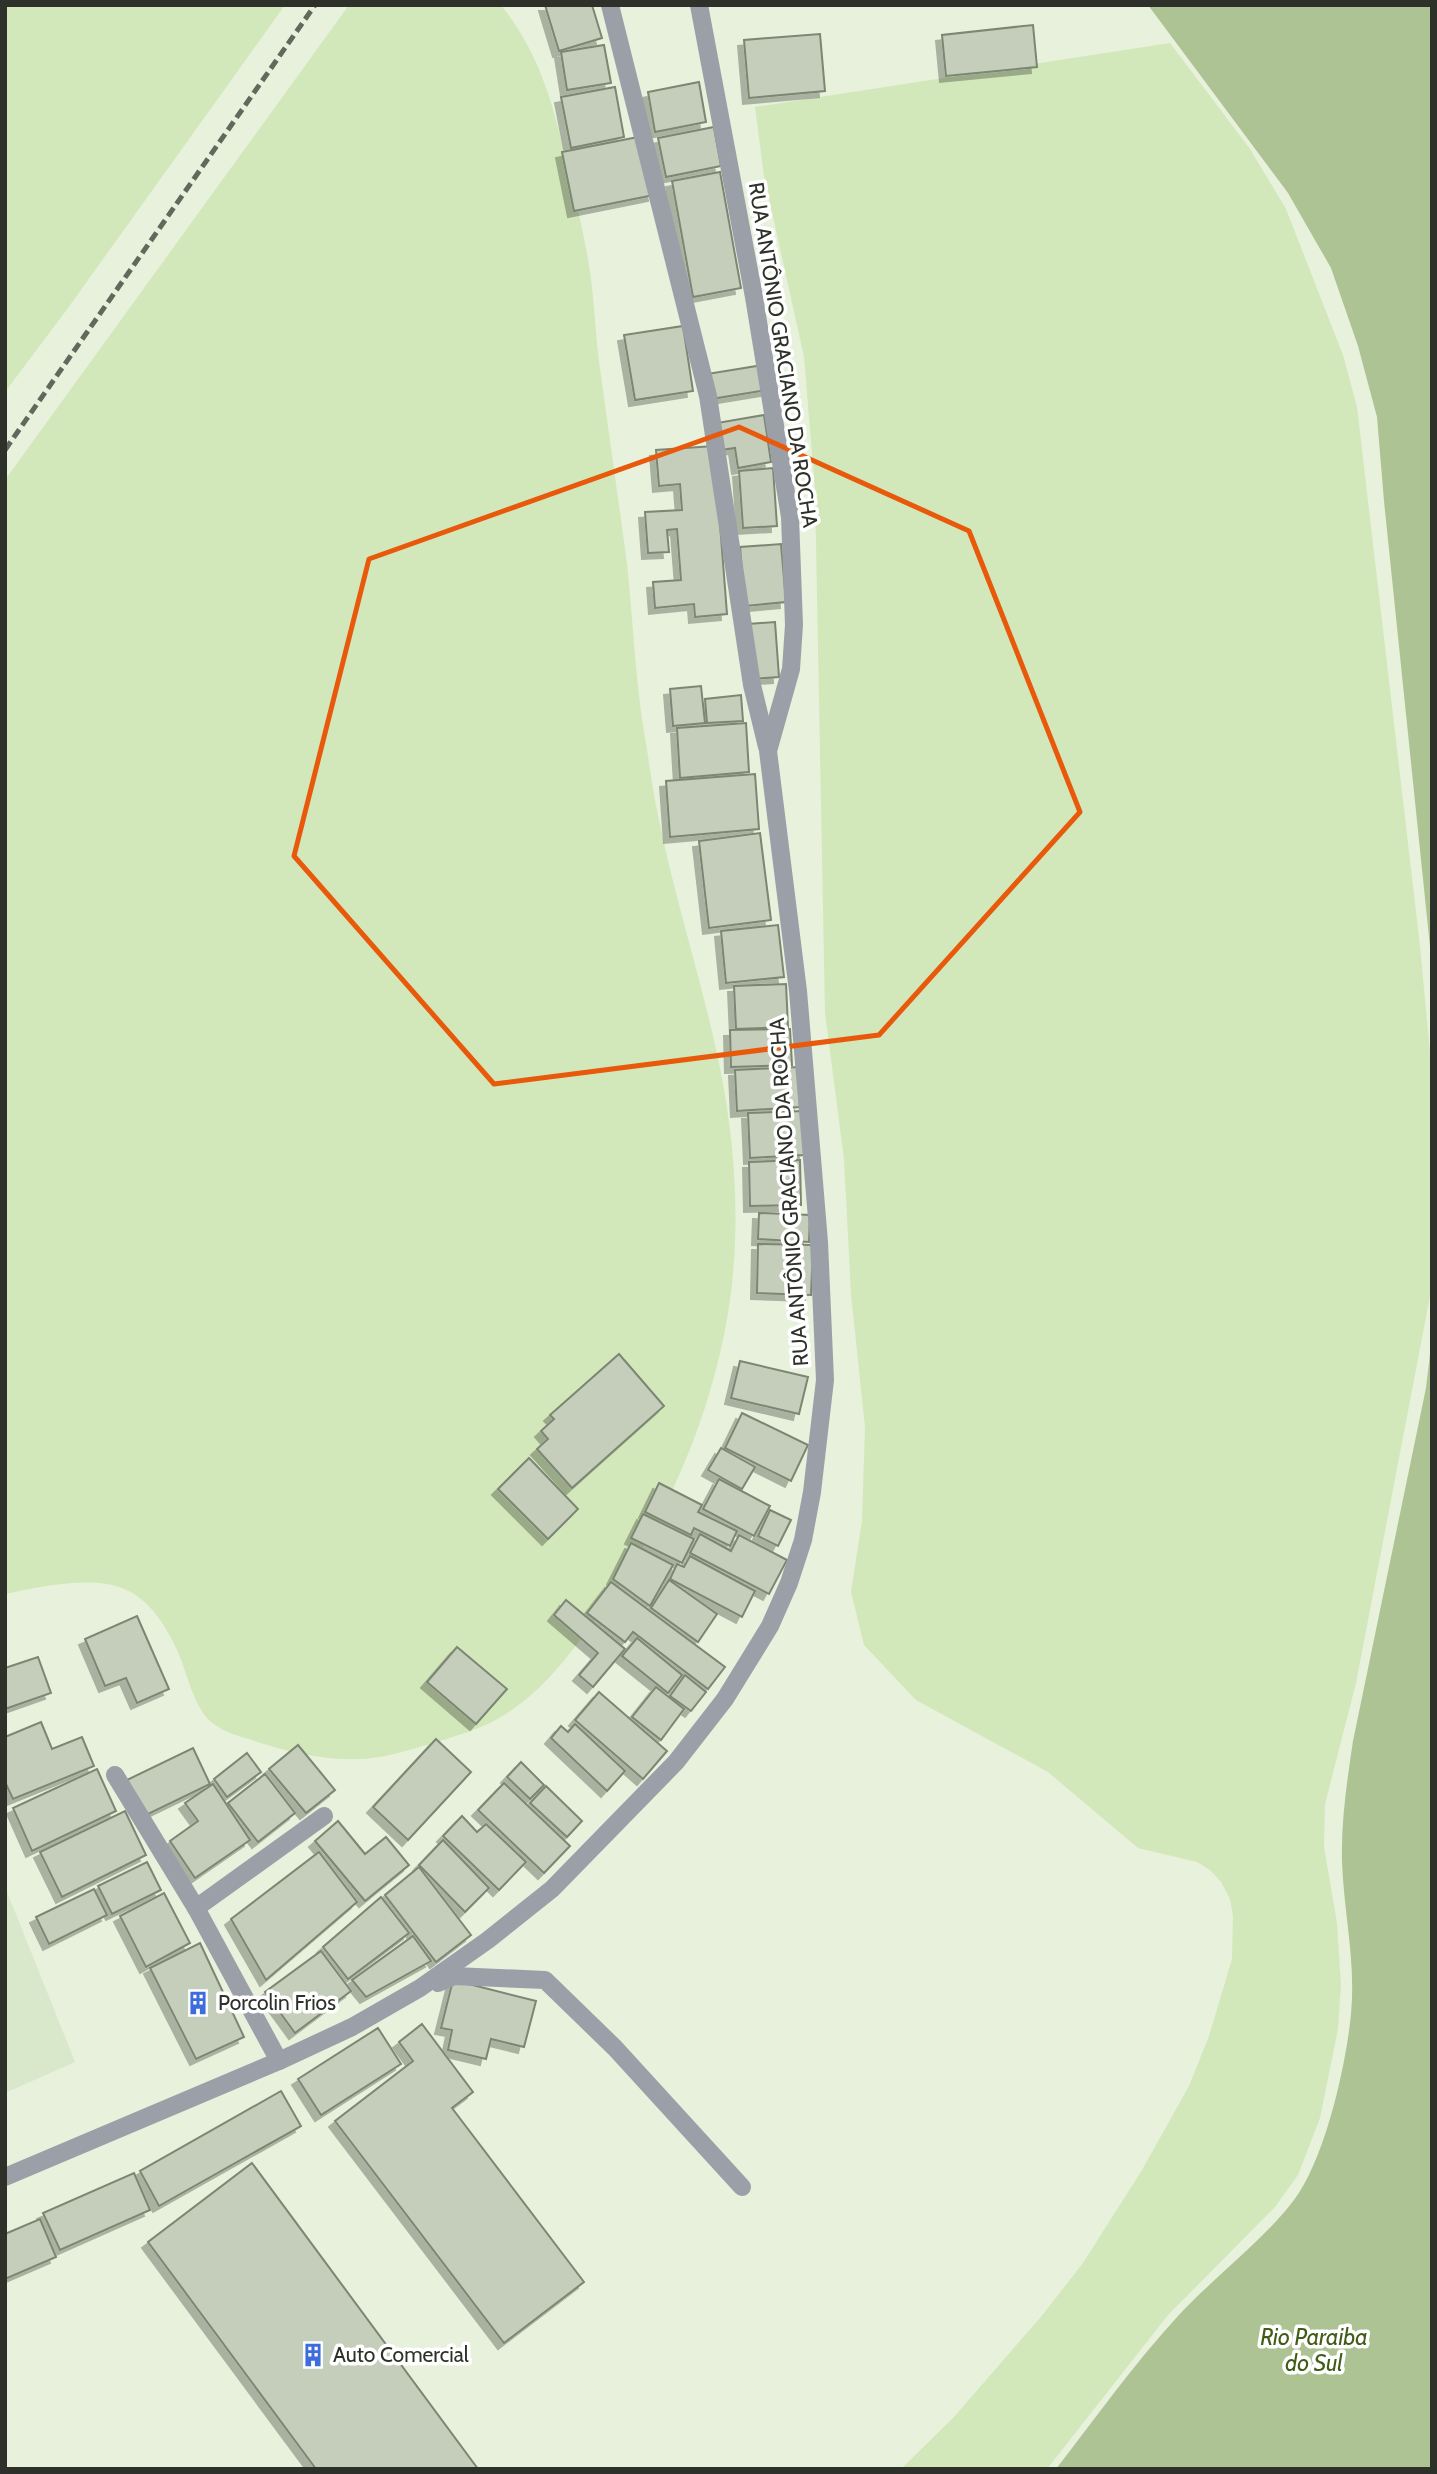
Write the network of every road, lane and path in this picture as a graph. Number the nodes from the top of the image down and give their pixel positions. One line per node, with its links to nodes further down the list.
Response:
1 (610, 5): 3 (street)
2 (699, 5): 3 (street, RUA ANTÔNIO GRACIANO DA ROCHA)
3 (768, 751): 7 (street, RUA ANTÔNIO GRACIANO DA ROCHA)
4 (115, 1775): 6 (street)
5 (324, 1816): 6 (street)
6 (196, 1908): 8 (street)
7 (400, 2000): 8 (street, RUA ANTÔNIO GRACIANO DA ROCHA); 10 (street)
8 (279, 2061): 9 (street, RUA ANTÔNIO GRACIANO DA ROCHA)
9 (5, 2177)
10 (741, 2187)

